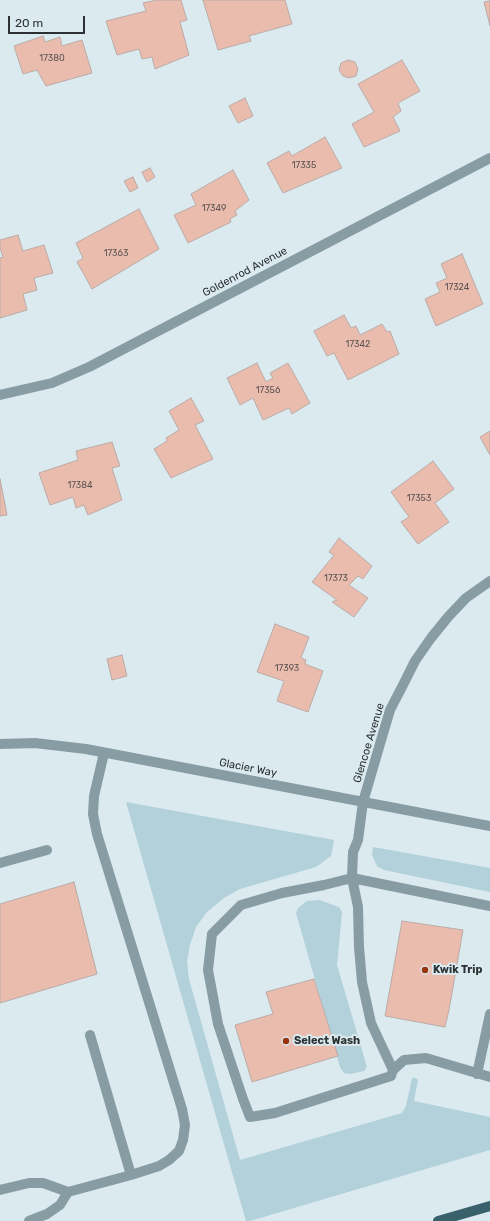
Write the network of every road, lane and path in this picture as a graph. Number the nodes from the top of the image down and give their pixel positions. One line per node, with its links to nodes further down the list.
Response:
1 (490, 158): 2 (street, Goldenrod Avenue)
2 (3, 394)
3 (490, 581): 6 (street, Glencoe Avenue)
4 (0, 744): 5 (street, Glacier Way)
5 (104, 753): 6 (street, Glacier Way); 17 (street)
6 (363, 802): 7 (street, Glacier Way); 10 (street, Glencoe Avenue)
7 (490, 826)
8 (47, 850): 9 (street)
9 (0, 863)
10 (352, 878): 11 (street); 14 (street, Glencoe Avenue); 14 (street)
11 (490, 906)
12 (490, 1014): 15 (street)
13 (90, 1035): 17 (street)
14 (393, 1070): 15 (street)
15 (477, 1074): 16 (street)
16 (490, 1077)
17 (131, 1175): 19 (street)
18 (0, 1190): 19 (street)
19 (68, 1192): 21 (street)
20 (490, 1206): 22 (main road)
21 (29, 1221)
22 (438, 1221)

